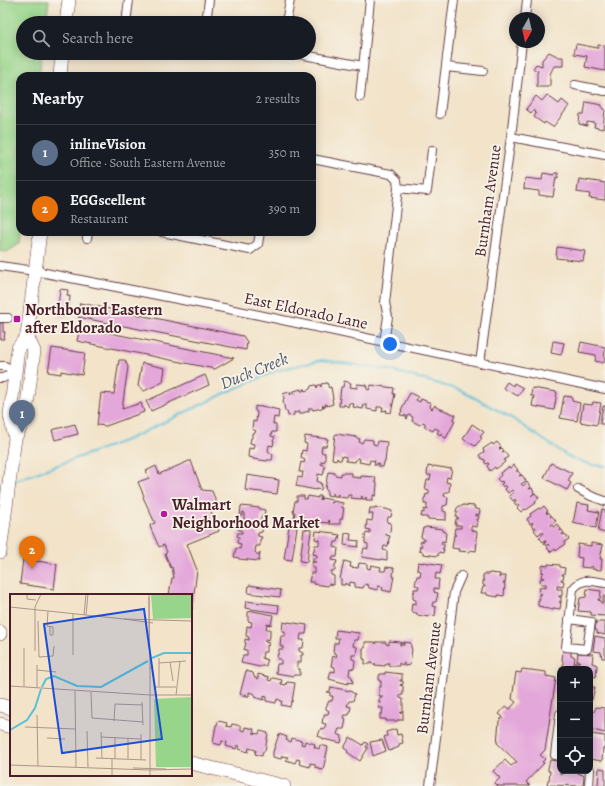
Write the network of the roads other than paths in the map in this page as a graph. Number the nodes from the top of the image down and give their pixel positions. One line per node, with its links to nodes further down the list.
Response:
1 (69, 0): 9 (main road)
2 (129, 0): 10 (street)
3 (209, 0): 11 (street)
4 (290, 0): 12 (street)
5 (370, 0): 16 (street)
6 (454, 0): 17 (street)
7 (527, 0): 8 (street)
8 (526, 12)
9 (67, 16)
10 (128, 16)
11 (207, 16)
12 (287, 16)
13 (521, 48): 24 (street, Burnham Avenue)
14 (316, 57): 16 (street)
15 (61, 60): 18 (main road)
16 (363, 66): 22 (street)
17 (446, 67): 19 (street); 23 (street)
18 (60, 72)
19 (483, 72)
20 (575, 85): 21 (street)
21 (605, 91)
22 (360, 97)
23 (440, 114)
24 (511, 137): 26 (street); 36 (street, Burnham Avenue)
25 (432, 150): 28 (street)
26 (605, 155)
27 (316, 160): 28 (street)
28 (398, 188): 35 (street)
29 (39, 236): 33 (main road)
30 (182, 236): 31 (street)
31 (259, 236)
32 (0, 266): 33 (street, East Eldorado Lane)
33 (35, 271): 34 (main road); 35 (street, East Eldorado Lane)
34 (27, 336): 38 (main road); 41 (main road)
35 (384, 342): 36 (street, East Eldorado Lane)
36 (480, 363): 40 (street, East Eldorado Lane)
37 (0, 366): 38 (street)
38 (15, 371): 39 (street); 41 (main road); 42 (main road)
39 (0, 378)
40 (605, 388)
41 (25, 418): 42 (main road)
42 (14, 438): 45 (main road)
43 (578, 489): 44 (street)
44 (605, 501)
45 (0, 552)
46 (461, 576): 58 (street, Burnham Avenue)
47 (605, 583): 48 (street)
48 (570, 619)
49 (0, 705): 50 (main road)
50 (10, 708)
51 (0, 724): 52 (main road)
52 (10, 727)
53 (557, 739): 54 (street)
54 (557, 755)
55 (192, 763): 57 (main road)
56 (590, 774): 59 (street)
57 (284, 786)
58 (430, 786)
59 (589, 786)

